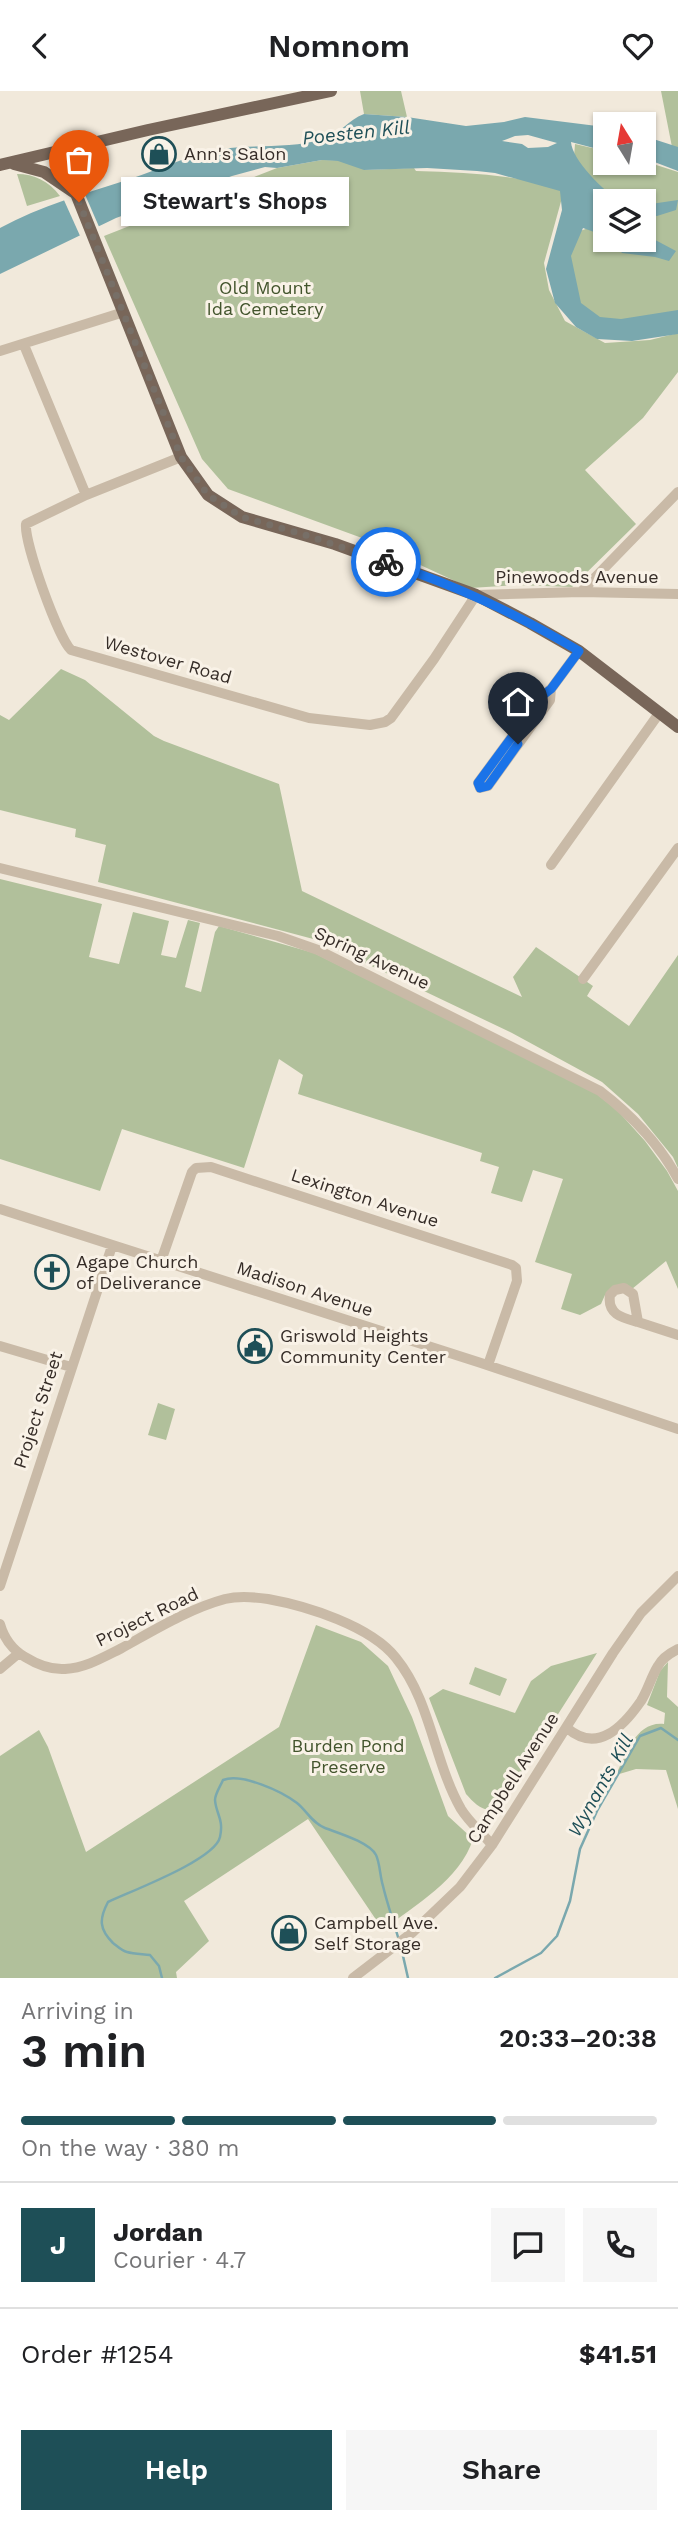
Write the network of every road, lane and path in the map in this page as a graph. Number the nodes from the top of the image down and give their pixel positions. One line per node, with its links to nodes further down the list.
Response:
1 (331, 91): 2 (main road)
2 (59, 151): 3 (main road); 4 (main road)
3 (4, 164): 4 (main road)
4 (75, 193): 5 (main road)
5 (124, 312): 6 (street); 8 (main road)
6 (24, 345): 7 (street); 10 (street)
7 (0, 351)
8 (181, 457): 10 (street); 13 (main road)
9 (678, 492): 11 (street)
10 (86, 495): 13 (street, Westover Road)
11 (581, 591): 12 (street, Pinewoods Avenue); 13 (street, Pinewoods Avenue)
12 (678, 594)
13 (476, 595): 14 (main road)
14 (579, 651): 15 (street); 16 (main road)
15 (551, 689): 15 (street)
16 (660, 712): 17 (main road); 19 (street)
17 (678, 727)
18 (678, 848): 21 (street)
19 (551, 865)
20 (0, 868): 22 (street, Spring Avenue)
21 (583, 979)
22 (678, 1179)
23 (0, 1209): 24 (street, Madison Avenue)
24 (112, 1246): 25 (street, Madison Avenue); 30 (street, Project Street)
25 (161, 1261): 29 (street, Madison Avenue); 29 (street, Lexington Avenue)
26 (638, 1322): 27 (street)
27 (678, 1335)
28 (0, 1346): 30 (street)
29 (488, 1365): 31 (street, Madison Avenue)
30 (71, 1367): 33 (street, Project Street)
31 (678, 1429)
32 (678, 1576): 38 (street, Campbell Avenue)
33 (0, 1586)
34 (0, 1624): 36 (street)
35 (678, 1649): 38 (street)
36 (19, 1653): 37 (street); 39 (street, Project Road)
37 (0, 1669)
38 (567, 1728): 39 (street, Campbell Avenue)
39 (492, 1845): 40 (street, Campbell Avenue)
40 (353, 1978)

